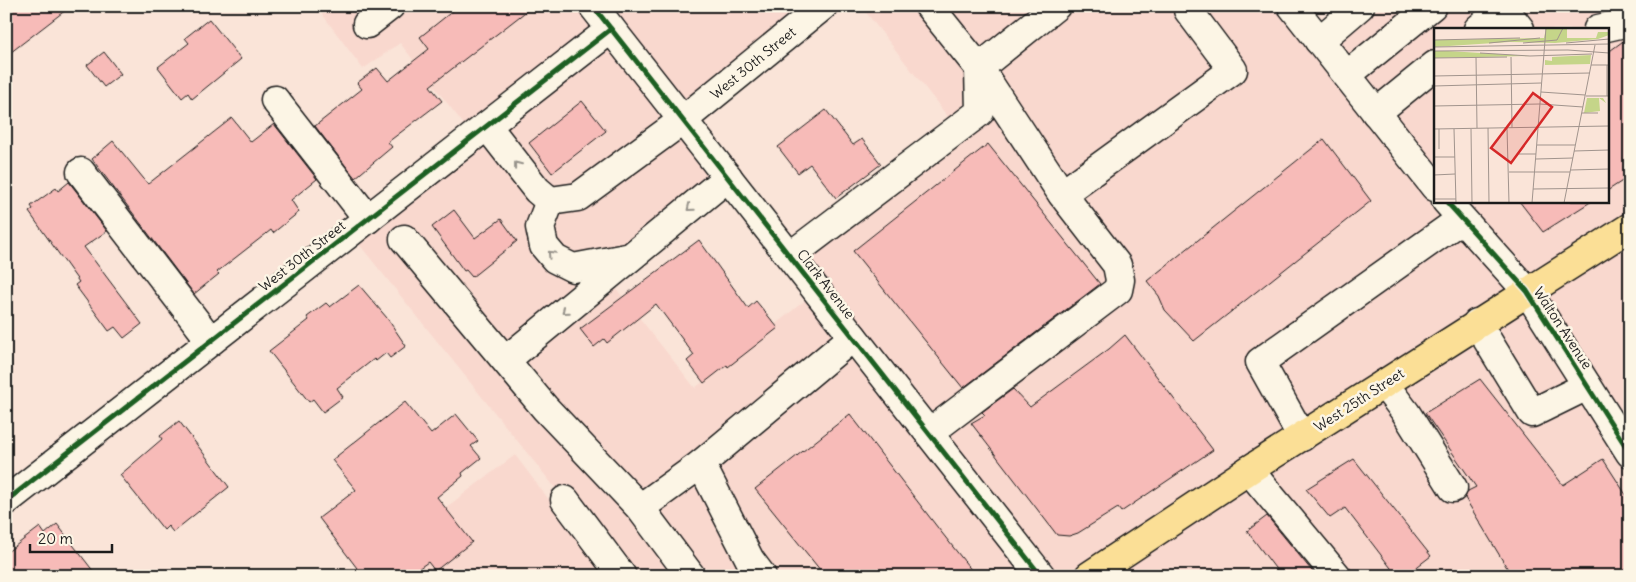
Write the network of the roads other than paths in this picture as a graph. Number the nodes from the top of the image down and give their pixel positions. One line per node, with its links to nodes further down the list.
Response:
1 (390, 6): 11 (street)
2 (593, 6): 13 (street, Clark Avenue)
3 (823, 6): 20 (street, West 30th Street)
4 (929, 6): 16 (street)
5 (1056, 6): 16 (street)
6 (1292, 6): 14 (street)
7 (1360, 6): 14 (street)
8 (1432, 6): 17 (street)
9 (1189, 7): 25 (street)
10 (1508, 14): 12 (street)
11 (367, 24)
12 (1480, 28)
13 (611, 29): 20 (street, Clark Avenue); 21 (street, West 30th Street)
14 (1319, 41): 17 (street)
15 (1434, 66): 19 (street)
16 (979, 68): 25 (street); 31 (street)
17 (1347, 76): 19 (street)
18 (275, 100): 28 (street)
19 (1376, 113): 24 (street)
20 (683, 120): 23 (street, Clark Avenue); 26 (street, West 30th Street)
21 (487, 126): 26 (street, one-way to 21); 28 (street, West 30th Street)
22 (81, 172): 36 (street)
23 (728, 177): 31 (street, Clark Avenue); 32 (street, one-way to 32)
24 (1434, 186)
25 (1062, 194): 40 (street)
26 (550, 201): 32 (street, one-way to 26)
27 (1453, 210): 33 (street, Walton Avenue); 41 (street)
28 (368, 219): 36 (street, West 30th Street)
29 (1630, 227): 33 (main road, West 25th Street)
30 (404, 238): 37 (street)
31 (790, 256): 35 (street, Clark Avenue)
32 (629, 257): 37 (street, one-way to 37)
33 (1527, 291): 34 (main road, West 25th Street); 39 (street, Walton Avenue)
34 (1477, 323): 38 (main road, West 25th Street); 39 (street)
35 (853, 337): 40 (street, Clark Avenue); 43 (street)
36 (211, 341): 47 (street, West 30th Street)
37 (506, 360): 48 (street)
38 (1384, 384): 41 (main road, West 25th Street); 45 (street)
39 (1587, 386): 42 (street, Walton Avenue)
40 (929, 433): 52 (street, Clark Avenue)
41 (1302, 437): 44 (main road, West 25th Street)
42 (1630, 453)
43 (701, 464): 48 (street); 51 (street)
44 (1249, 470): 53 (main road, West 25th Street); 54 (street)
45 (1453, 488)
46 (565, 500): 49 (street)
47 (6, 501)
48 (640, 508): 50 (street)
49 (622, 576)
50 (691, 576)
51 (762, 576)
52 (1041, 576)
53 (1089, 576)
54 (1337, 576)

